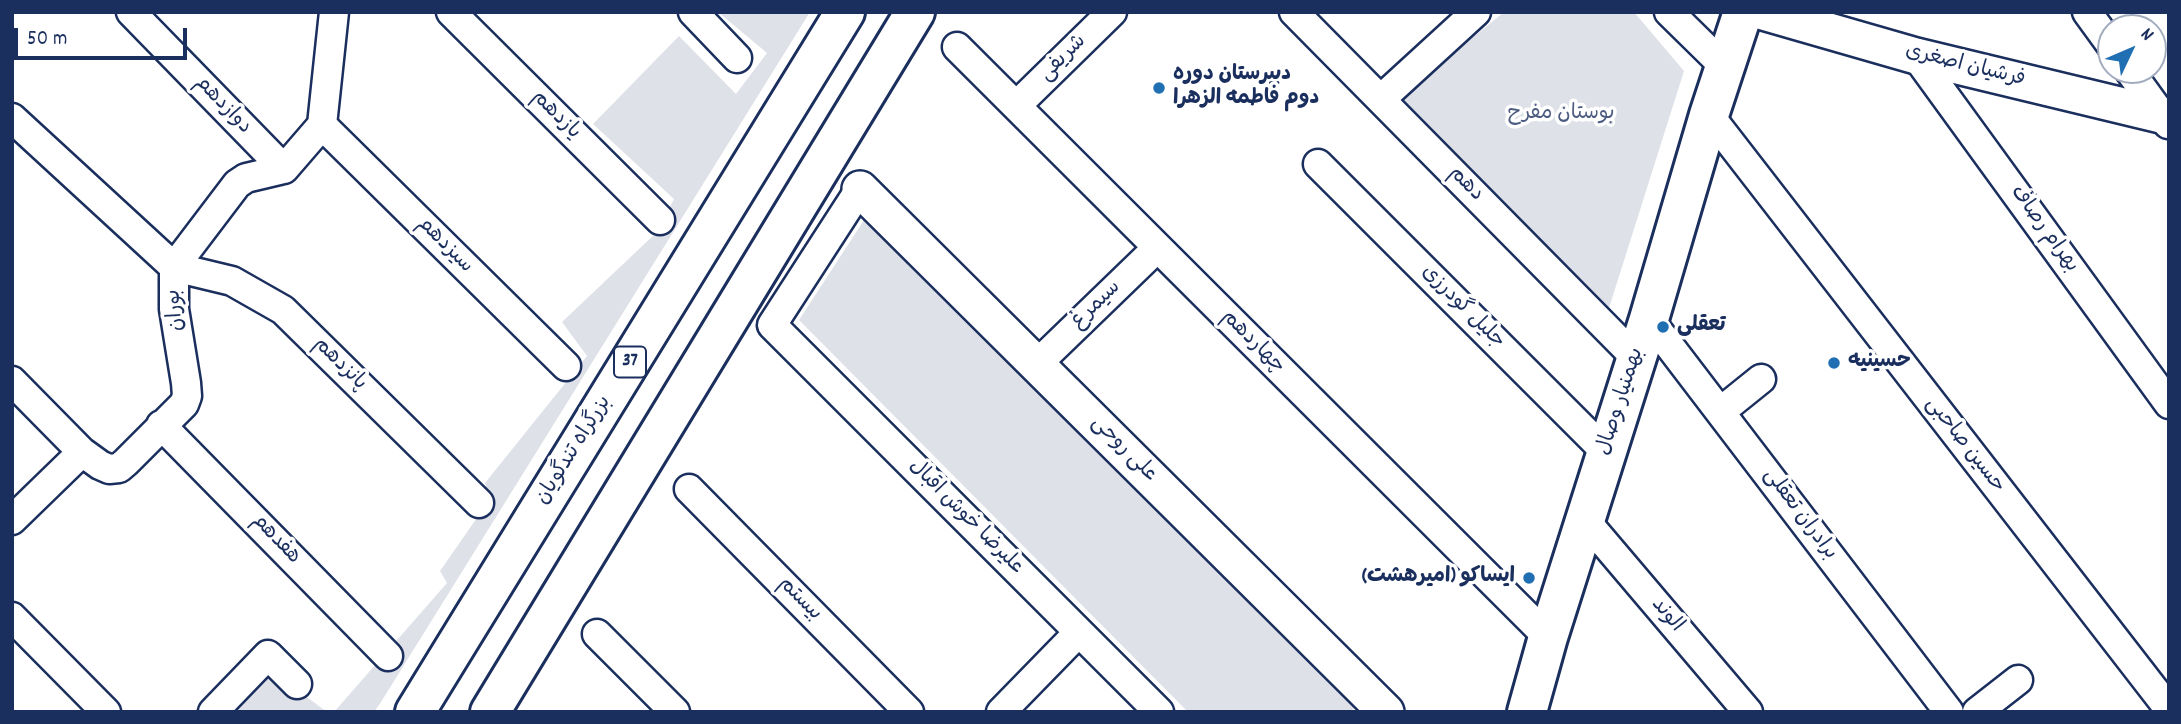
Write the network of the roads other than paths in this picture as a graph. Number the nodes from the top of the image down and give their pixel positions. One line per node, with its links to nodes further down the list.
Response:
1 (131, 12): 25 (street, دوازدهم)
2 (334, 12): 23 (street)
3 (451, 12): 27 (street, یازدهم)
4 (693, 12): 15 (street)
5 (845, 12): 55 (main road, بزرگراه تندگویان / 37)
6 (915, 12): 56 (main road)
7 (1112, 12): 19 (street, شریفی)
8 (1294, 12): 18 (street, دهم)
9 (1476, 12): 18 (street)
10 (1669, 12): 16 (street)
11 (1743, 12): 16 (main road, بهمنیار وصال)
12 (1763, 12): 14 (street, فرشیان اصغری)
13 (957, 47): 19 (street, چهاردهم)
14 (1916, 56): 22 (street, فرشیان اصغری); 36 (street, بهرام رصاف)
15 (737, 58)
16 (1724, 67): 20 (main road, بهمنیار وصال)
17 (2140, 84): 22 (street)
18 (1381, 99): 31 (street, دهم)
19 (1016, 106): 28 (street, چهاردهم)
20 (1709, 115): 30 (main road, بهمنیار وصال); 52 (street, حسین صاحبی)
21 (12, 118): 29 (street)
22 (2166, 119)
23 (322, 125): 25 (street); 33 (street, سیزدهم)
24 (1318, 164): 40 (street, جلیل گودرزی)
25 (284, 169): 29 (street, بوران)
26 (860, 189): 32 (street, علی روحی); 46 (street, علیرضا خوش اقبال)
27 (660, 220)
28 (1157, 248): 32 (street, سیمرغ); 48 (street, چهاردهم)
29 (174, 267): 38 (street, بوران); 42 (street, پانزدهم)
30 (1649, 319): 31 (main road, بهمنیار وصال); 37 (street, برادران تعقلی)
31 (1636, 358): 40 (main road, بهمنیار وصال)
32 (1037, 364): 61 (street, علی روحی)
33 (566, 366)
34 (1761, 379): 37 (street)
35 (12, 381): 39 (street)
36 (2169, 404)
37 (1720, 412): 64 (street, برادران تعقلی)
38 (162, 425): 39 (street, بوران); 49 (street, هفدهم)
39 (82, 452): 43 (street)
40 (1606, 452): 44 (main road, بهمنیار وصال)
41 (689, 489): 58 (street, بیستم)
42 (479, 503)
43 (12, 520)
44 (1585, 520): 48 (main road, بهمنیار وصال); 63 (street, الوند)
45 (15, 627): 53 (street)
46 (1079, 632): 59 (street); 60 (street, علیرضا خوش اقبال)
47 (597, 634): 57 (street)
48 (1548, 637): 62 (main road, بهمنیار وصال)
49 (388, 656)
50 (2018, 680): 65 (street)
51 (297, 684): 54 (street)
52 (2169, 709)
53 (106, 712)
54 (213, 712)
55 (415, 712)
56 (490, 712)
57 (675, 712)
58 (909, 712)
59 (1001, 712)
60 (1159, 712)
61 (1386, 712)
62 (1527, 712)
63 (1748, 712)
64 (1949, 712)
65 (1977, 712)

